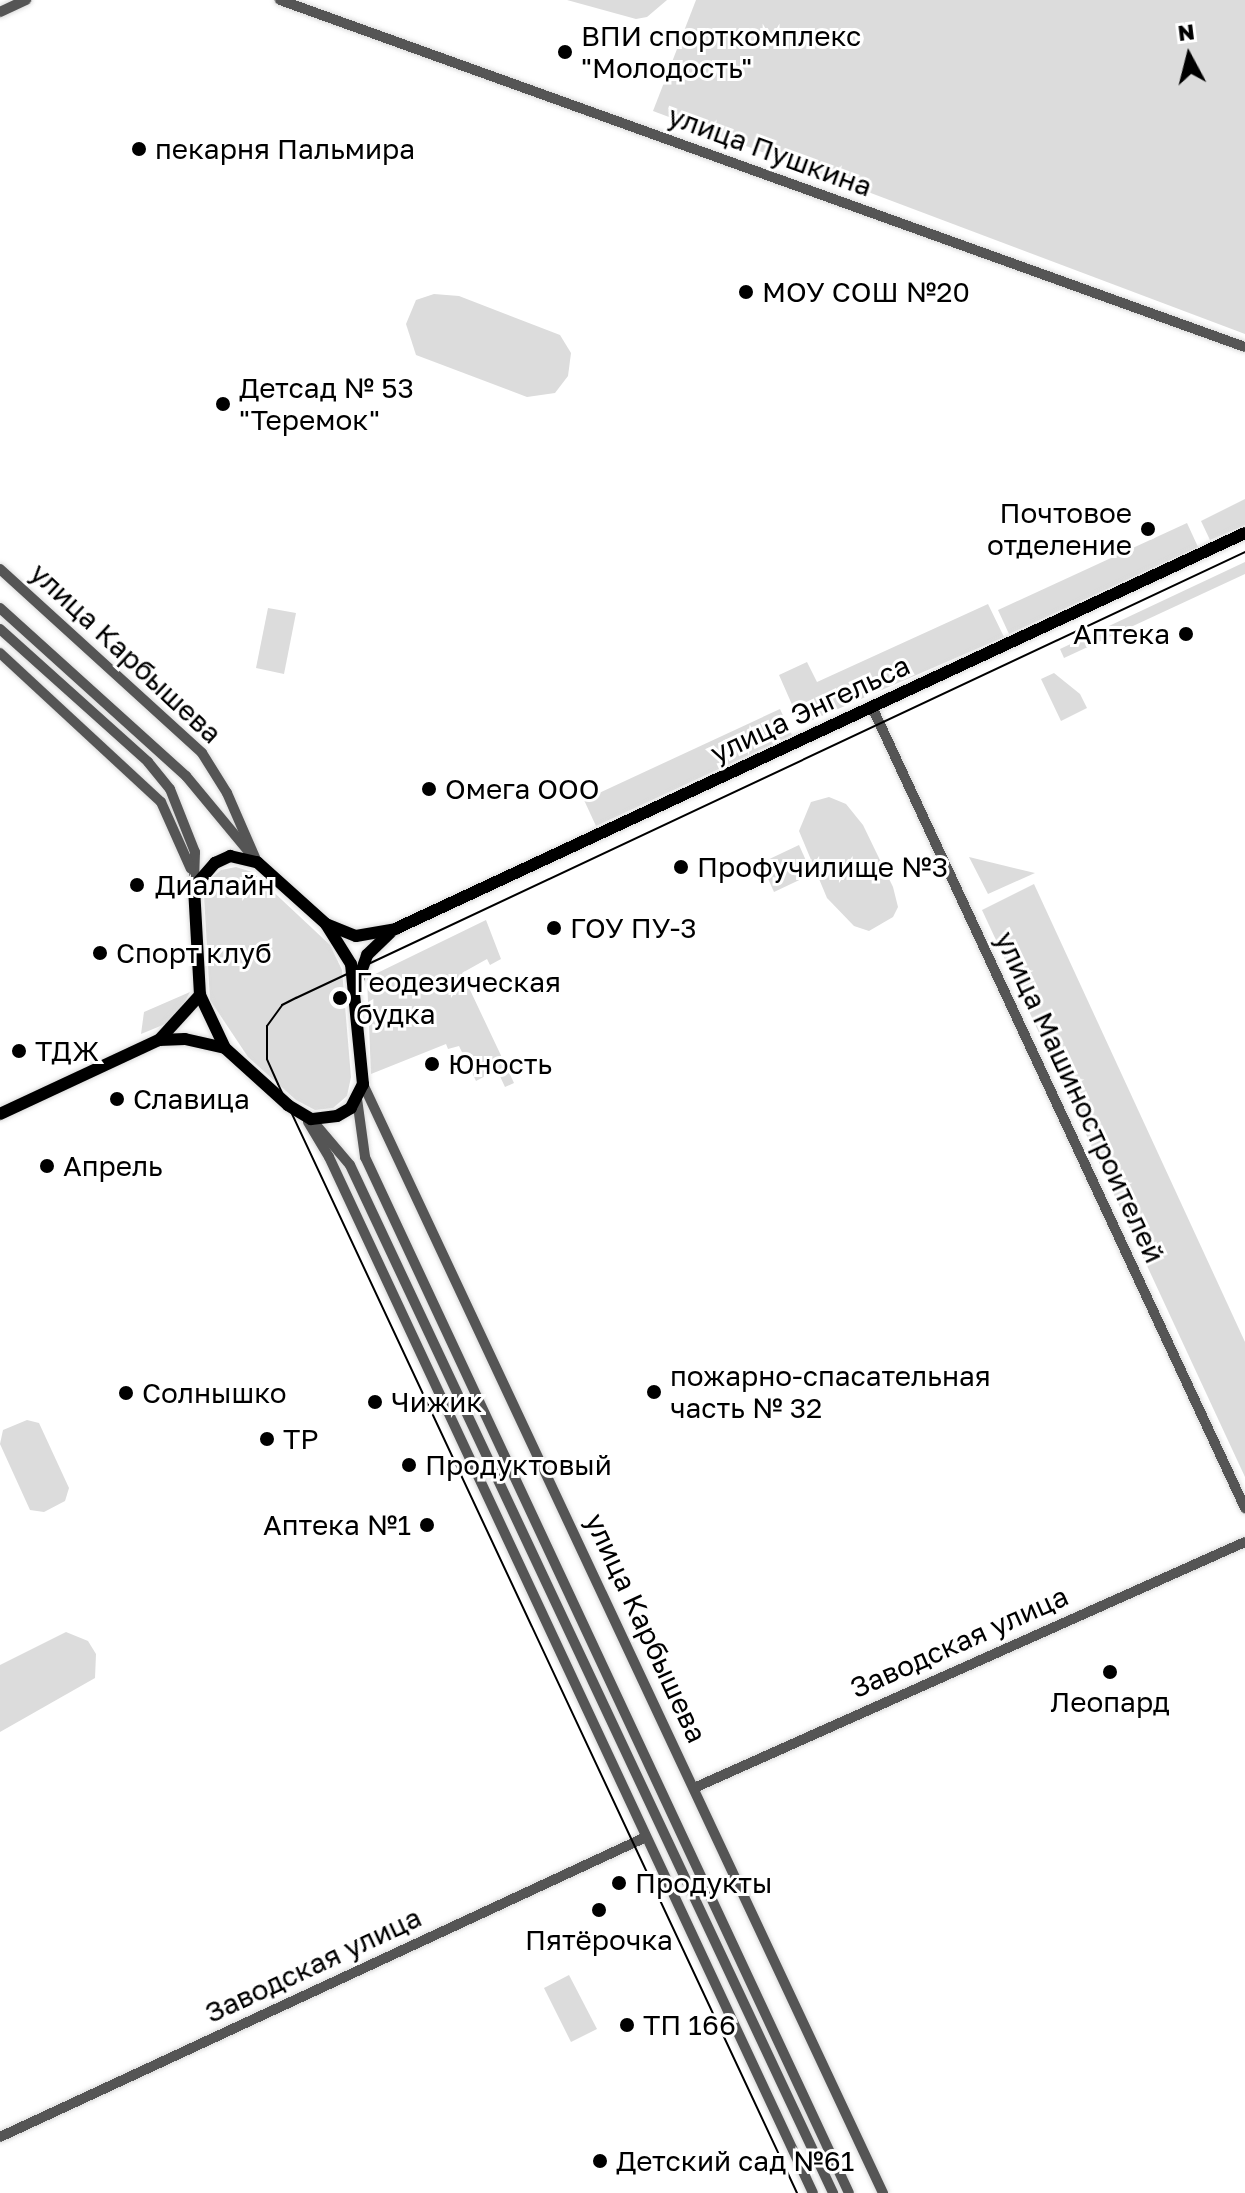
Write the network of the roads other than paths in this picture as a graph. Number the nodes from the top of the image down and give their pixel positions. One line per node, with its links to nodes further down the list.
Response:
1 (26, 0): 3 (street)
2 (280, 0): 4 (street, улица Пушкина)
3 (0, 12)
4 (1245, 347)
5 (1245, 533): 10 (main road, улица Энгельса)
6 (0, 569): 11 (street, улица Карбышева)
7 (0, 608): 11 (street, улица Карбышева)
8 (0, 629): 12 (street)
9 (0, 653): 12 (street)
10 (872, 707): 14 (main road, улица Энгельса); 23 (street, улица Машиностроителей)
11 (255, 860): 12 (main road); 13 (main road, улица Карбышева)
12 (194, 887): 16 (main road)
13 (326, 924): 14 (main road, улица Энгельса); 15 (main road, улица Карбышева)
14 (395, 929): 15 (main road, улица Энгельса)
15 (356, 986): 19 (main road, улица Карбышева)
16 (200, 995): 17 (main road); 18 (main road)
17 (159, 1040): 18 (main road); 21 (main road)
18 (225, 1048): 22 (main road)
19 (363, 1084): 20 (main road, улица Карбышева); 25 (street, улица Карбышева)
20 (357, 1099): 22 (main road); 30 (street, улица Карбышева)
21 (0, 1114)
22 (306, 1116): 26 (street); 29 (street)
23 (1245, 1508)
24 (1245, 1542): 25 (street, Заводская улица)
25 (694, 1788): 31 (street, улица Карбышева)
26 (646, 1837): 27 (street, Заводская улица); 28 (street)
27 (0, 2137)
28 (813, 2193)
29 (833, 2193)
30 (849, 2193)
31 (883, 2193)

